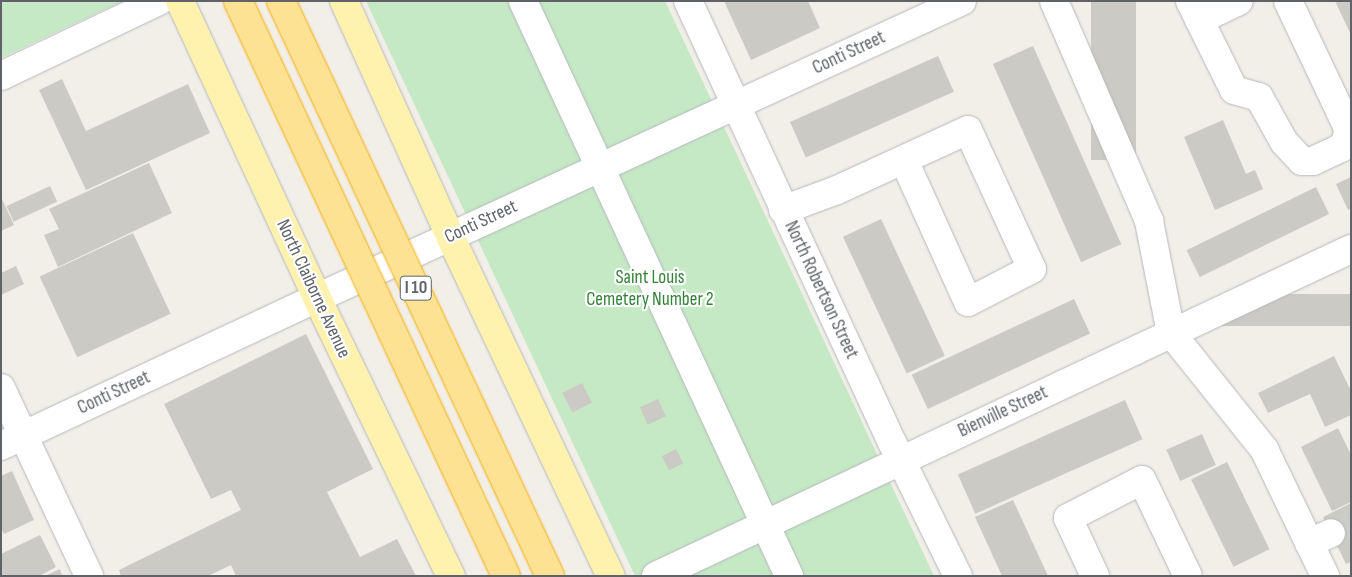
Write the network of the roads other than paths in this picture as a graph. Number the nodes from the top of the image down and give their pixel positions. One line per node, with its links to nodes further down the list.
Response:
1 (159, 1): 13 (street)
2 (180, 1): 20 (main road, North Claiborne Avenue)
3 (238, 1): 28 (highway, I 10, bridge)
4 (281, 1): 29 (highway, I 10, bridge)
5 (344, 1): 18 (main road)
6 (523, 1): 16 (street)
7 (688, 1): 14 (street, North Robertson Street)
8 (962, 1): 14 (street, Conti Street)
9 (1054, 1): 21 (street)
10 (1239, 1): 12 (street)
11 (1288, 1): 12 (street)
12 (1195, 10)
13 (1, 76)
14 (735, 106): 16 (street, Conti Street); 17 (street, North Robertson Street)
15 (904, 160): 15 (street); 17 (street)
16 (599, 168): 18 (street, Conti Street); 25 (street)
17 (783, 210): 24 (street, North Robertson Street)
18 (450, 236): 20 (street, Conti Street); 30 (main road)
19 (1351, 249): 21 (street, Bienville Street)
20 (317, 298): 23 (street, Conti Street); 27 (main road, North Claiborne Avenue)
21 (1171, 333): 24 (street, Bienville Street); 36 (street)
22 (1, 388): 23 (street)
23 (12, 441): 26 (street)
24 (901, 460): 25 (street, Bienville Street); 33 (street, North Robertson Street)
25 (765, 524): 31 (street, Bienville Street); 32 (street)
26 (90, 576)
27 (451, 576)
28 (506, 576)
29 (550, 576)
30 (611, 576)
31 (656, 576)
32 (789, 576)
33 (958, 576)
34 (1095, 576): 35 (street)
35 (1188, 576)
36 (1325, 576)

